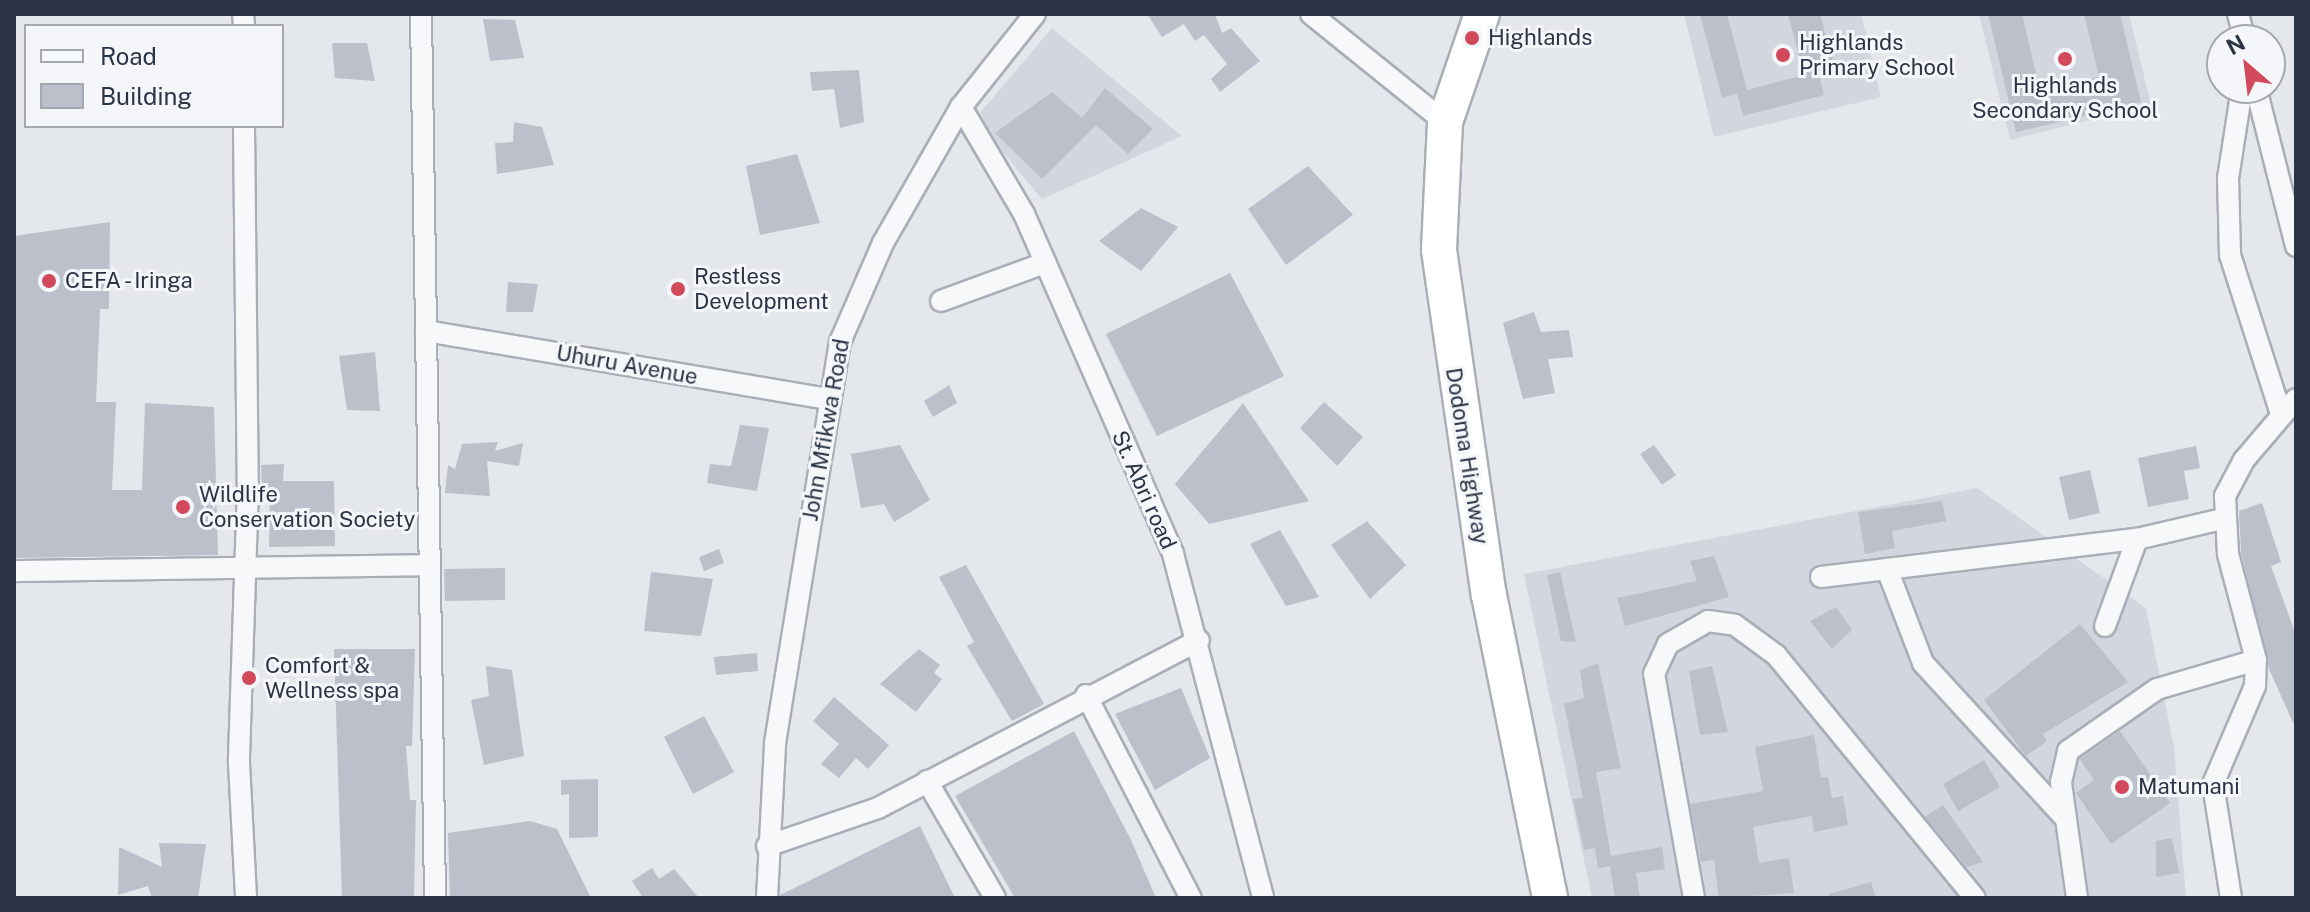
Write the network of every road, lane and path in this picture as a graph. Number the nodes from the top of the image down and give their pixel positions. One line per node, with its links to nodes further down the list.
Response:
1 (421, 14): 13 (street)
2 (1035, 14): 7 (street, John Mfikwa Road)
3 (1311, 14): 8 (street)
4 (1482, 14): 8 (highway, Dodoma Highway)
5 (2240, 104): 15 (street)
6 (2260, 104): 10 (street)
7 (961, 107): 11 (street, St. Abri road); 14 (street, John Mfikwa Road)
8 (1445, 122): 36 (highway, Dodoma Highway)
9 (244, 128): 18 (street)
10 (2296, 246)
11 (1045, 263): 12 (street); 24 (street, St. Abri road)
12 (941, 301)
13 (426, 331): 14 (street, Uhuru Avenue); 19 (street)
14 (829, 399): 29 (street, John Mfikwa Road)
15 (2288, 405): 16 (street)
16 (2222, 519): 17 (street); 25 (street)
17 (2137, 539): 20 (street); 23 (street)
18 (241, 565): 19 (street); 21 (street); 30 (street)
19 (428, 565): 31 (street)
20 (1887, 569): 22 (street); 28 (street)
21 (14, 571)
22 (1821, 577)
23 (2105, 626)
24 (1199, 640): 26 (street); 35 (street, St. Abri road)
25 (2256, 660): 28 (street); 40 (street)
26 (1086, 695): 27 (street); 34 (street)
27 (927, 781): 29 (street); 33 (street)
28 (2065, 819): 39 (street)
29 (767, 846): 32 (street, John Mfikwa Road)
30 (246, 898)
31 (435, 898)
32 (767, 898)
33 (995, 898)
34 (1191, 898)
35 (1263, 898)
36 (1550, 898)
37 (1694, 898): 38 (street)
38 (1975, 898)
39 (2077, 898)
40 (2231, 898)

